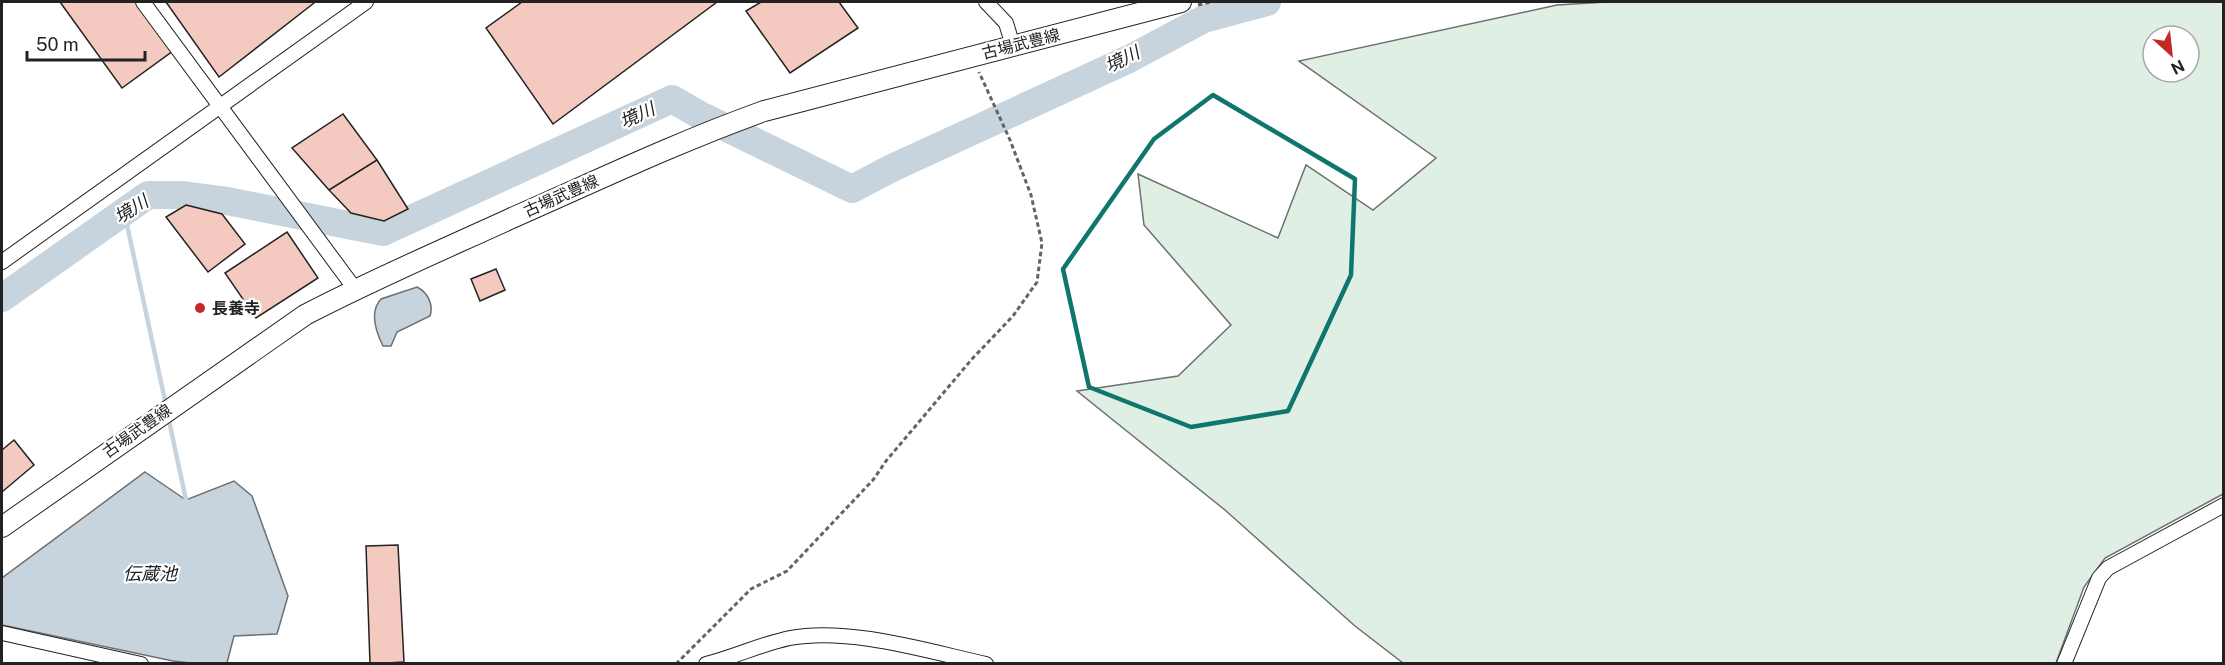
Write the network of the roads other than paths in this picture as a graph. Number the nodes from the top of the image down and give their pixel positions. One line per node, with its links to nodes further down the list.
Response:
1 (142, 2): 6 (street)
2 (366, 2): 6 (street)
3 (986, 2): 5 (street)
4 (1184, 5): 5 (main road, 古場武豊線)
5 (1013, 46): 8 (main road, 古場武豊線)
6 (219, 107): 7 (street); 8 (street)
7 (2, 262)
8 (355, 289): 10 (main road, 古場武豊線)
9 (2223, 505): 16 (street)
10 (2, 527)
11 (2, 633): 12 (street)
12 (116, 661): 13 (street)
13 (141, 663)
14 (706, 663): 15 (street)
15 (986, 663)
16 (2064, 663)

